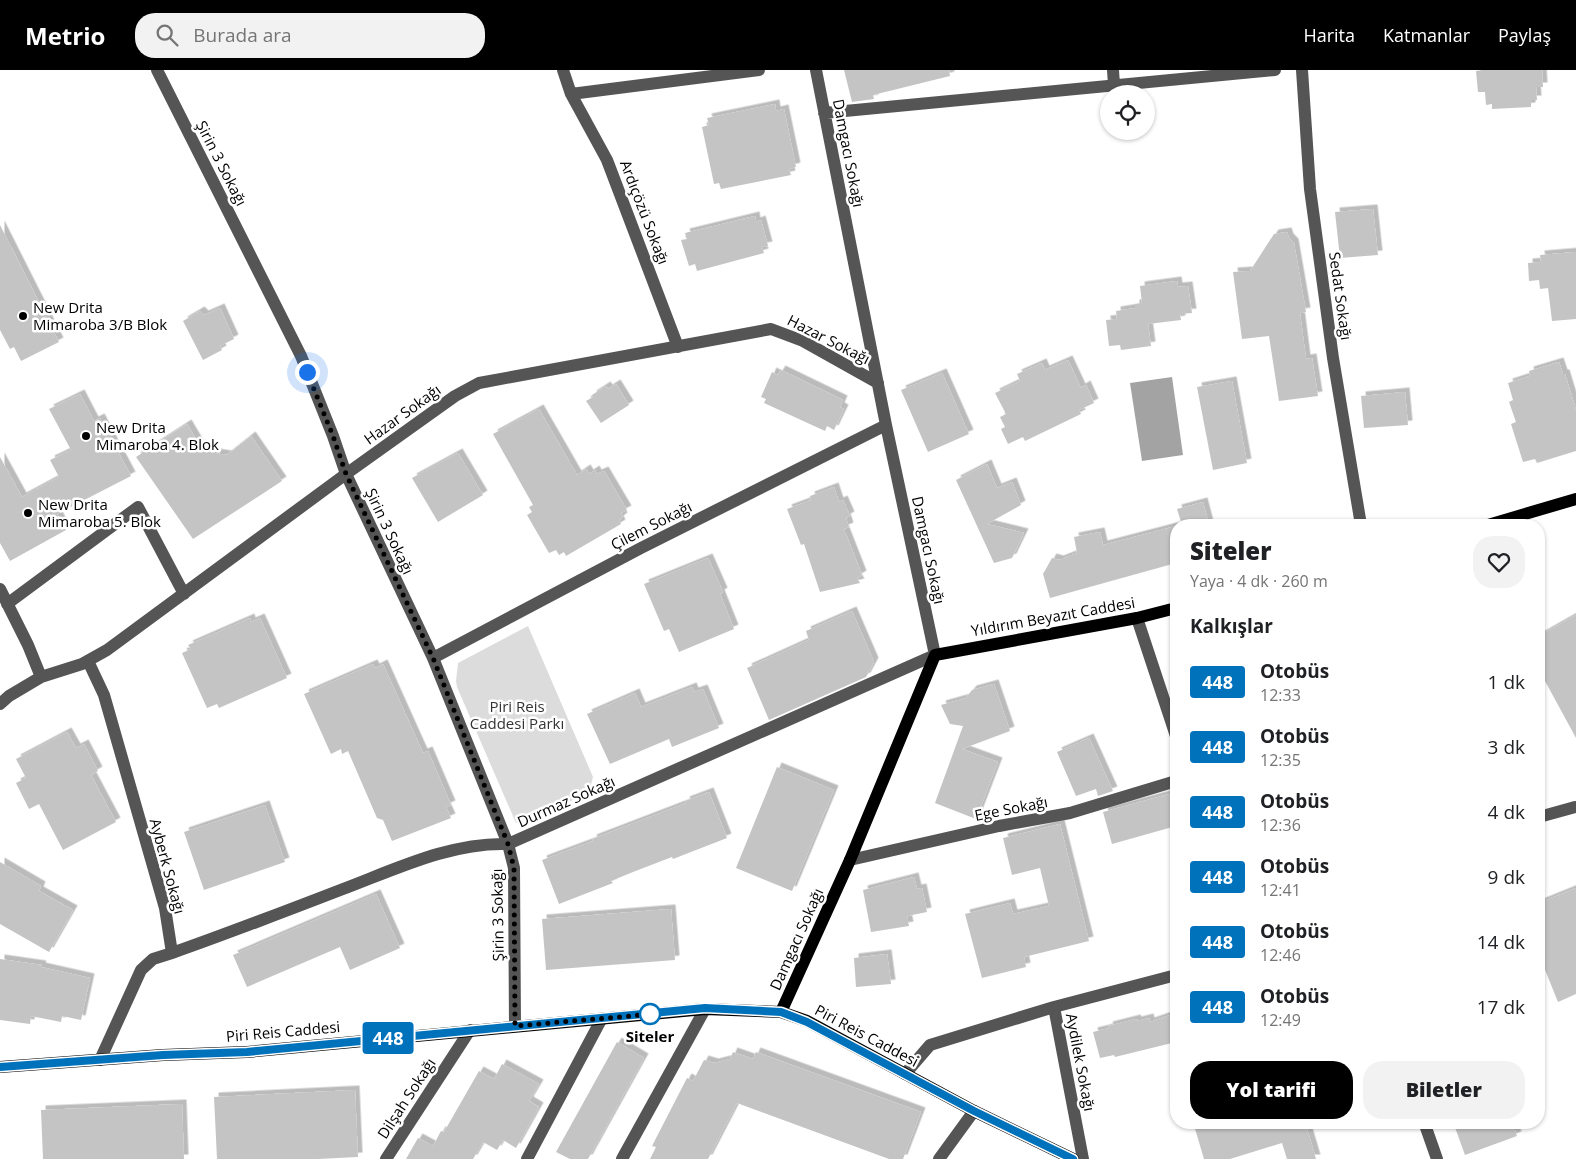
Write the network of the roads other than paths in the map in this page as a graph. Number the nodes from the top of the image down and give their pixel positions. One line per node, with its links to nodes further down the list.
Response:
1 (157, 70): 15 (street, Şirin 3 Sokağı)
2 (562, 70): 10 (street, Ardıçözü Sokağı)
3 (759, 70): 10 (street)
4 (816, 70): 11 (street, Damgacı Sokağı)
5 (1113, 70): 8 (street)
6 (1276, 70): 8 (street)
7 (1302, 70): 17 (street, Sedat Sokağı)
8 (1114, 85)
9 (1100, 86): 11 (street)
10 (571, 94): 12 (street, Ardıçözü Sokağı)
11 (824, 112): 13 (street, Damgacı Sokağı)
12 (678, 347): 13 (street, Hazar Sokağı); 15 (street, Hazar Sokağı)
13 (878, 383): 14 (street, Damgacı Sokağı)
14 (886, 425): 24 (street, Damgacı Sokağı); 25 (street, Çilem Sokağı)
15 (346, 474): 20 (street, Hazar Sokağı); 25 (street, Şirin 3 Sokağı)
16 (1576, 499): 18 (main road)
17 (1359, 519)
18 (1508, 519)
19 (0, 590): 21 (street)
20 (184, 594): 21 (street); 26 (street, Hazar Sokağı)
21 (7, 604): 27 (street)
22 (1170, 610): 23 (main road, Yıldırım Beyazıt Caddesi)
23 (1137, 618): 24 (main road, Yıldırım Beyazıt Caddesi); 29 (street)
24 (935, 654): 33 (street, Durmaz Sokağı); 34 (main road, Damgacı Sokağı)
25 (433, 658): 33 (street, Şirin 3 Sokağı)
26 (88, 661): 27 (street, Hazar Sokağı); 35 (street, Ayberk Sokağı)
27 (41, 677): 28 (street, Hazar Sokağı)
28 (0, 704)
29 (1170, 718)
30 (1170, 783): 34 (street, Ege Sokağı)
31 (1575, 807): 32 (street)
32 (1545, 815)
33 (508, 844): 35 (street, Durmaz Sokağı); 41 (street, Şirin 3 Sokağı)
34 (850, 860): 39 (main road, Damgacı Sokağı)
35 (172, 953): 43 (street)
36 (1170, 977): 37 (street, Aydilek Sokağı)
37 (1054, 1006): 45 (street); 53 (street, Aydilek Sokağı)
38 (705, 1008): 39 (main road, Piri Reis Caddesi); 40 (main road, Piri Reis Caddesi); 50 (street)
39 (781, 1012): 45 (main road, Piri Reis Caddesi)
40 (600, 1020): 41 (main road, Piri Reis Caddesi); 49 (street)
41 (515, 1026): 42 (main road, Piri Reis Caddesi)
42 (470, 1030): 43 (main road, Piri Reis Caddesi); 48 (street, Dilşah Sokağı)
43 (100, 1060): 44 (main road, Piri Reis Caddesi)
44 (0, 1067)
45 (906, 1074): 46 (main road, Piri Reis Caddesi)
46 (974, 1111): 51 (street); 52 (main road, Piri Reis Caddesi)
47 (1426, 1129): 54 (street)
48 (386, 1159)
49 (528, 1159)
50 (622, 1159)
51 (939, 1159)
52 (1073, 1159)
53 (1083, 1159)
54 (1437, 1159)

